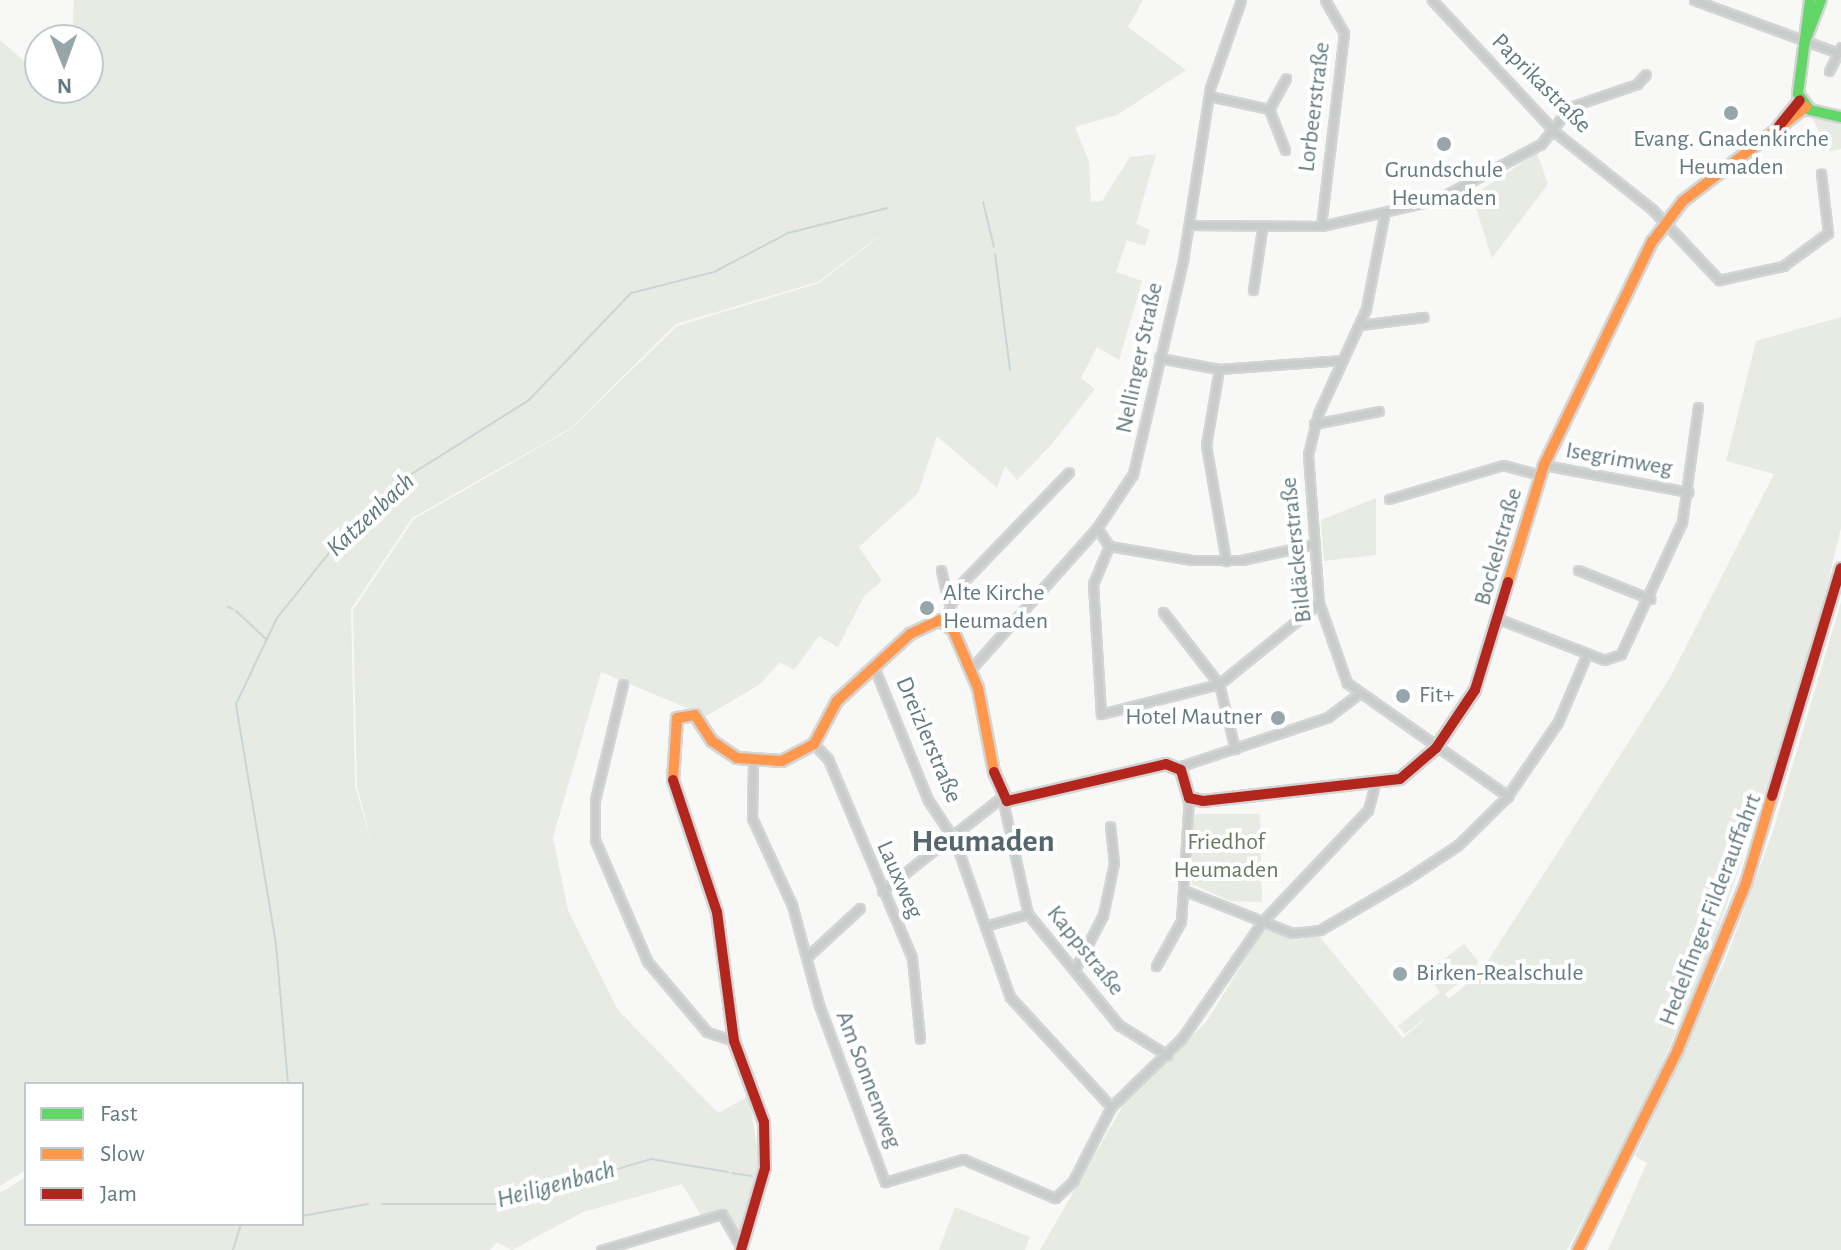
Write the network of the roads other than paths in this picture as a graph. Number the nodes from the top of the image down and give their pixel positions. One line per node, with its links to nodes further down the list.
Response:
1 (1241, 0): 12 (street, Nellinger Straße)
2 (1325, 0): 22 (street, Lorbeerstraße)
3 (1432, 0): 16 (street, Paprikastraße)
4 (1694, 0): 7 (street)
5 (1810, 0): 7 (street)
6 (1821, 0): 7 (street)
7 (1803, 46): 8 (street); 13 (street)
8 (1839, 50): 9 (street)
9 (1829, 71)
10 (1646, 74): 16 (street)
11 (1286, 78): 14 (street)
12 (1209, 96): 14 (street); 21 (street, Nellinger Straße)
13 (1803, 104): 15 (street); 20 (street, Bockelstraße)
14 (1269, 109): 17 (street)
15 (1841, 117)
16 (1556, 133): 19 (street); 20 (street, Paprikastraße)
17 (1285, 150)
18 (1821, 173): 20 (street, Paprikastraße)
19 (1384, 216): 22 (street); 26 (street, Bildäckerstraße)
20 (1664, 222): 33 (street, Bockelstraße)
21 (1189, 225): 23 (street); 27 (street, Nellinger Straße)
22 (1321, 226): 23 (street)
23 (1262, 229): 24 (street)
24 (1253, 290)
25 (1423, 317): 26 (street)
26 (1360, 325): 28 (street, Bildäckerstraße)
27 (1159, 358): 29 (street); 37 (street, Nellinger Straße)
28 (1343, 360): 29 (street); 32 (street, Bildäckerstraße)
29 (1219, 369): 40 (street)
30 (1698, 407): 35 (street, Isegrimweg)
31 (1379, 411): 32 (street)
32 (1314, 424): 38 (street, Bildäckerstraße)
33 (1542, 470): 35 (street, Isegrimweg); 36 (street, Isegrimweg); 48 (street, Bockelstraße)
34 (1069, 472): 45 (street)
35 (1688, 492): 44 (street, Isegrimweg)
36 (1389, 499)
37 (1097, 528): 39 (street); 51 (street, Nellinger Straße)
38 (1314, 544): 40 (street); 46 (street, Bildäckerstraße)
39 (1109, 546): 40 (street); 54 (street)
40 (1226, 561)
41 (1841, 568): 82 (street, Hedelfinger Filderauffahrt)
42 (941, 570): 45 (street)
43 (1578, 570): 44 (street)
44 (1650, 599): 50 (street, Isegrimweg)
45 (948, 601): 49 (street)
46 (1319, 603): 54 (street); 55 (street, Bildäckerstraße)
47 (1163, 612): 54 (street)
48 (1499, 619): 50 (street); 57 (street, Bockelstraße)
49 (944, 621): 51 (street); 52 (street)
50 (1587, 654): 62 (street)
51 (970, 670): 63 (street)
52 (876, 672): 56 (street); 66 (street, Dreizlerstraße)
53 (623, 684): 77 (street)
54 (1219, 684): 58 (street)
55 (1359, 694): 57 (street, Bildäckerstraße); 58 (street)
56 (814, 744): 59 (street); 67 (street, Lauxweg)
57 (1436, 748): 61 (street, Bockelstraße); 62 (street, Bildäckerstraße)
58 (1235, 749): 60 (street)
59 (753, 763): 73 (street, Am Sonnenweg); 77 (street)
60 (1178, 767): 63 (street); 64 (street)
61 (1374, 788): 64 (street, Bockelstraße); 71 (street)
62 (1508, 796): 71 (street)
63 (1002, 797): 66 (street); 70 (street, Kappstraße)
64 (1189, 798): 68 (street)
65 (1110, 826): 75 (street)
66 (951, 837): 67 (street); 72 (street, Dreizlerstraße)
67 (882, 891): 76 (street, Lauxweg)
68 (1186, 891): 71 (street); 74 (street)
69 (860, 908): 73 (street)
70 (1028, 914): 72 (street); 75 (street, Kappstraße)
71 (1262, 922): 78 (street)
72 (985, 926): 79 (street, Dreizlerstraße)
73 (809, 955): 79 (street, Am Sonnenweg)
74 (1156, 966)
75 (1075, 969): 78 (street, Kappstraße)
76 (920, 1039)
77 (734, 1041): 80 (street)
78 (1167, 1055): 79 (street)
79 (1111, 1107)
80 (741, 1249): 81 (street)
81 (601, 1250)
82 (1578, 1250)

